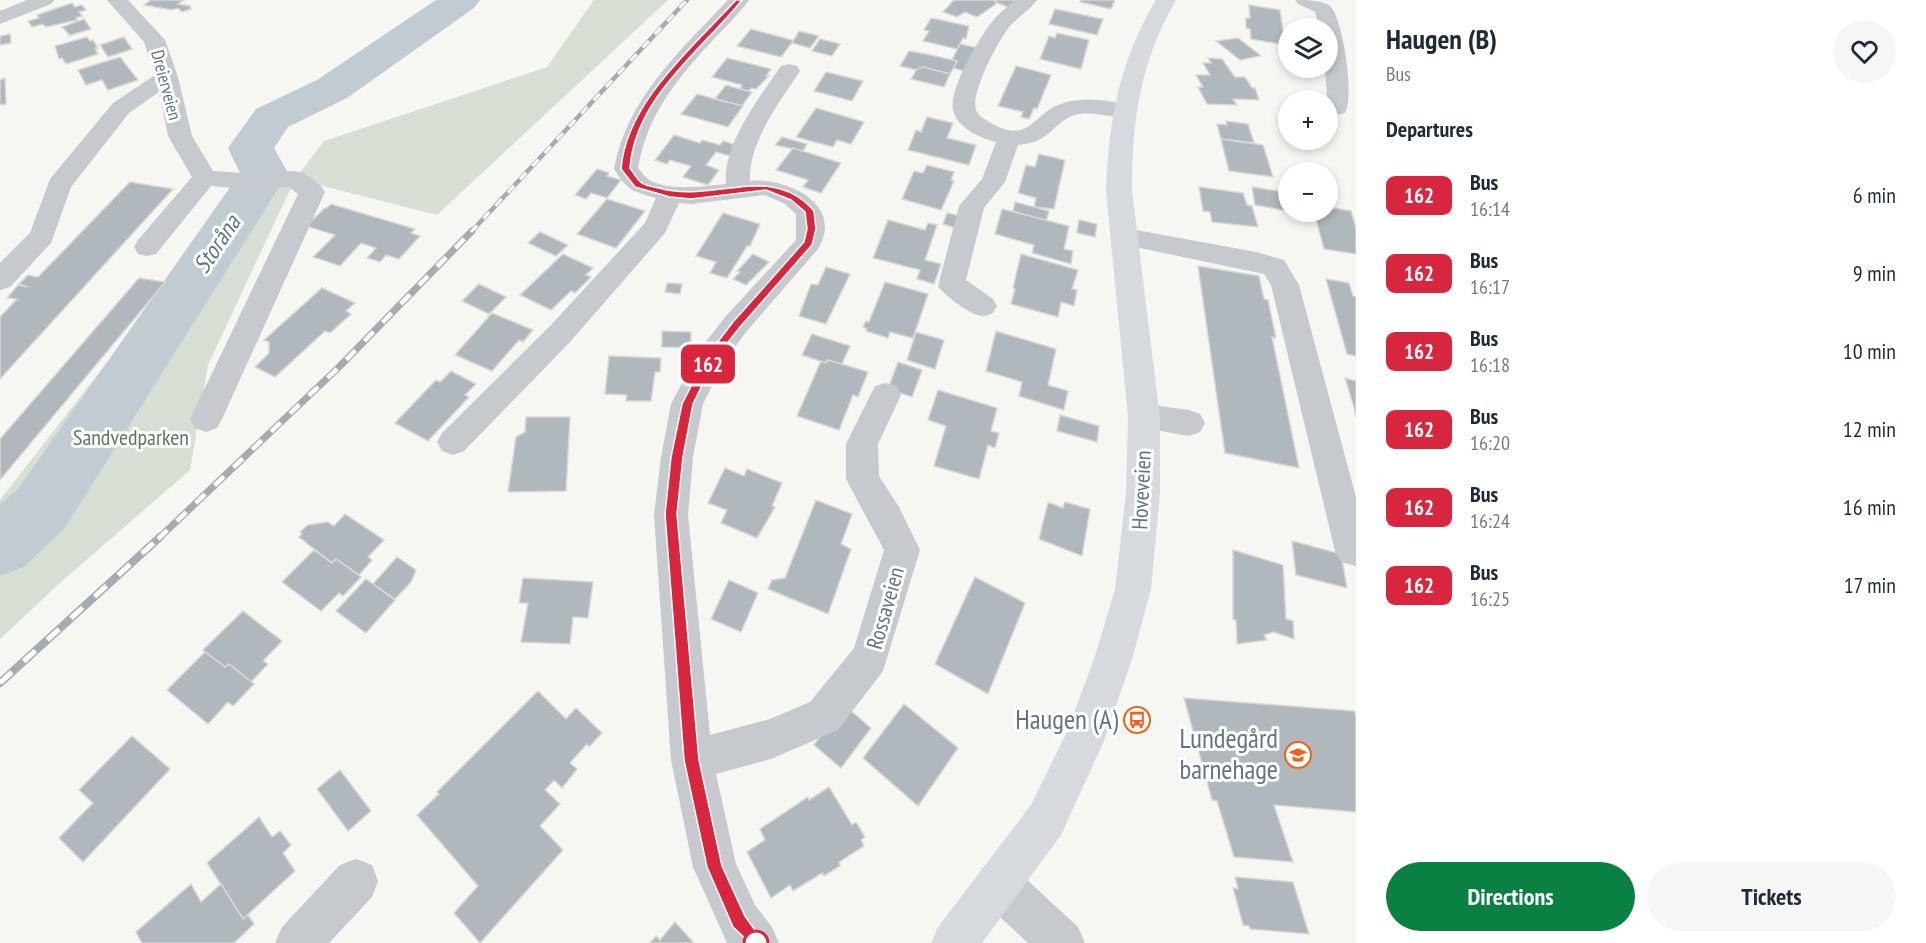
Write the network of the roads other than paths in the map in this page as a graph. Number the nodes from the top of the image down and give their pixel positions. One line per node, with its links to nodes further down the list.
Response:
1 (44, 0): 7 (street)
2 (117, 0): 9 (street, Dreierveien)
3 (739, 0): 15 (street)
4 (1027, 0): 12 (street)
5 (1166, 0): 11 (main road, Hoveveien)
6 (1305, 0): 10 (street)
7 (0, 18)
8 (789, 71): 14 (street)
9 (167, 76): 13 (street, Dreierveien); 18 (street)
10 (1338, 90)
11 (1124, 111): 12 (street); 16 (main road, Hoveveien)
12 (1009, 138): 19 (street)
13 (205, 178): 17 (street); 22 (street)
14 (739, 189): 15 (street); 26 (street)
15 (670, 194): 24 (street)
16 (1125, 237): 21 (main road, Hoveveien); 25 (street)
17 (147, 247)
18 (0, 280)
19 (983, 306)
20 (886, 395): 26 (street, Rossaveien)
21 (1144, 417): 23 (street); 28 (main road, Hoveveien)
22 (206, 419)
23 (1189, 423)
24 (453, 442)
25 (1353, 551)
26 (692, 760): 30 (street)
27 (356, 881): 29 (street)
28 (998, 884): 31 (main road, Hoveveien); 32 (street)
29 (298, 943)
30 (756, 943)
31 (954, 943)
32 (1062, 943)

